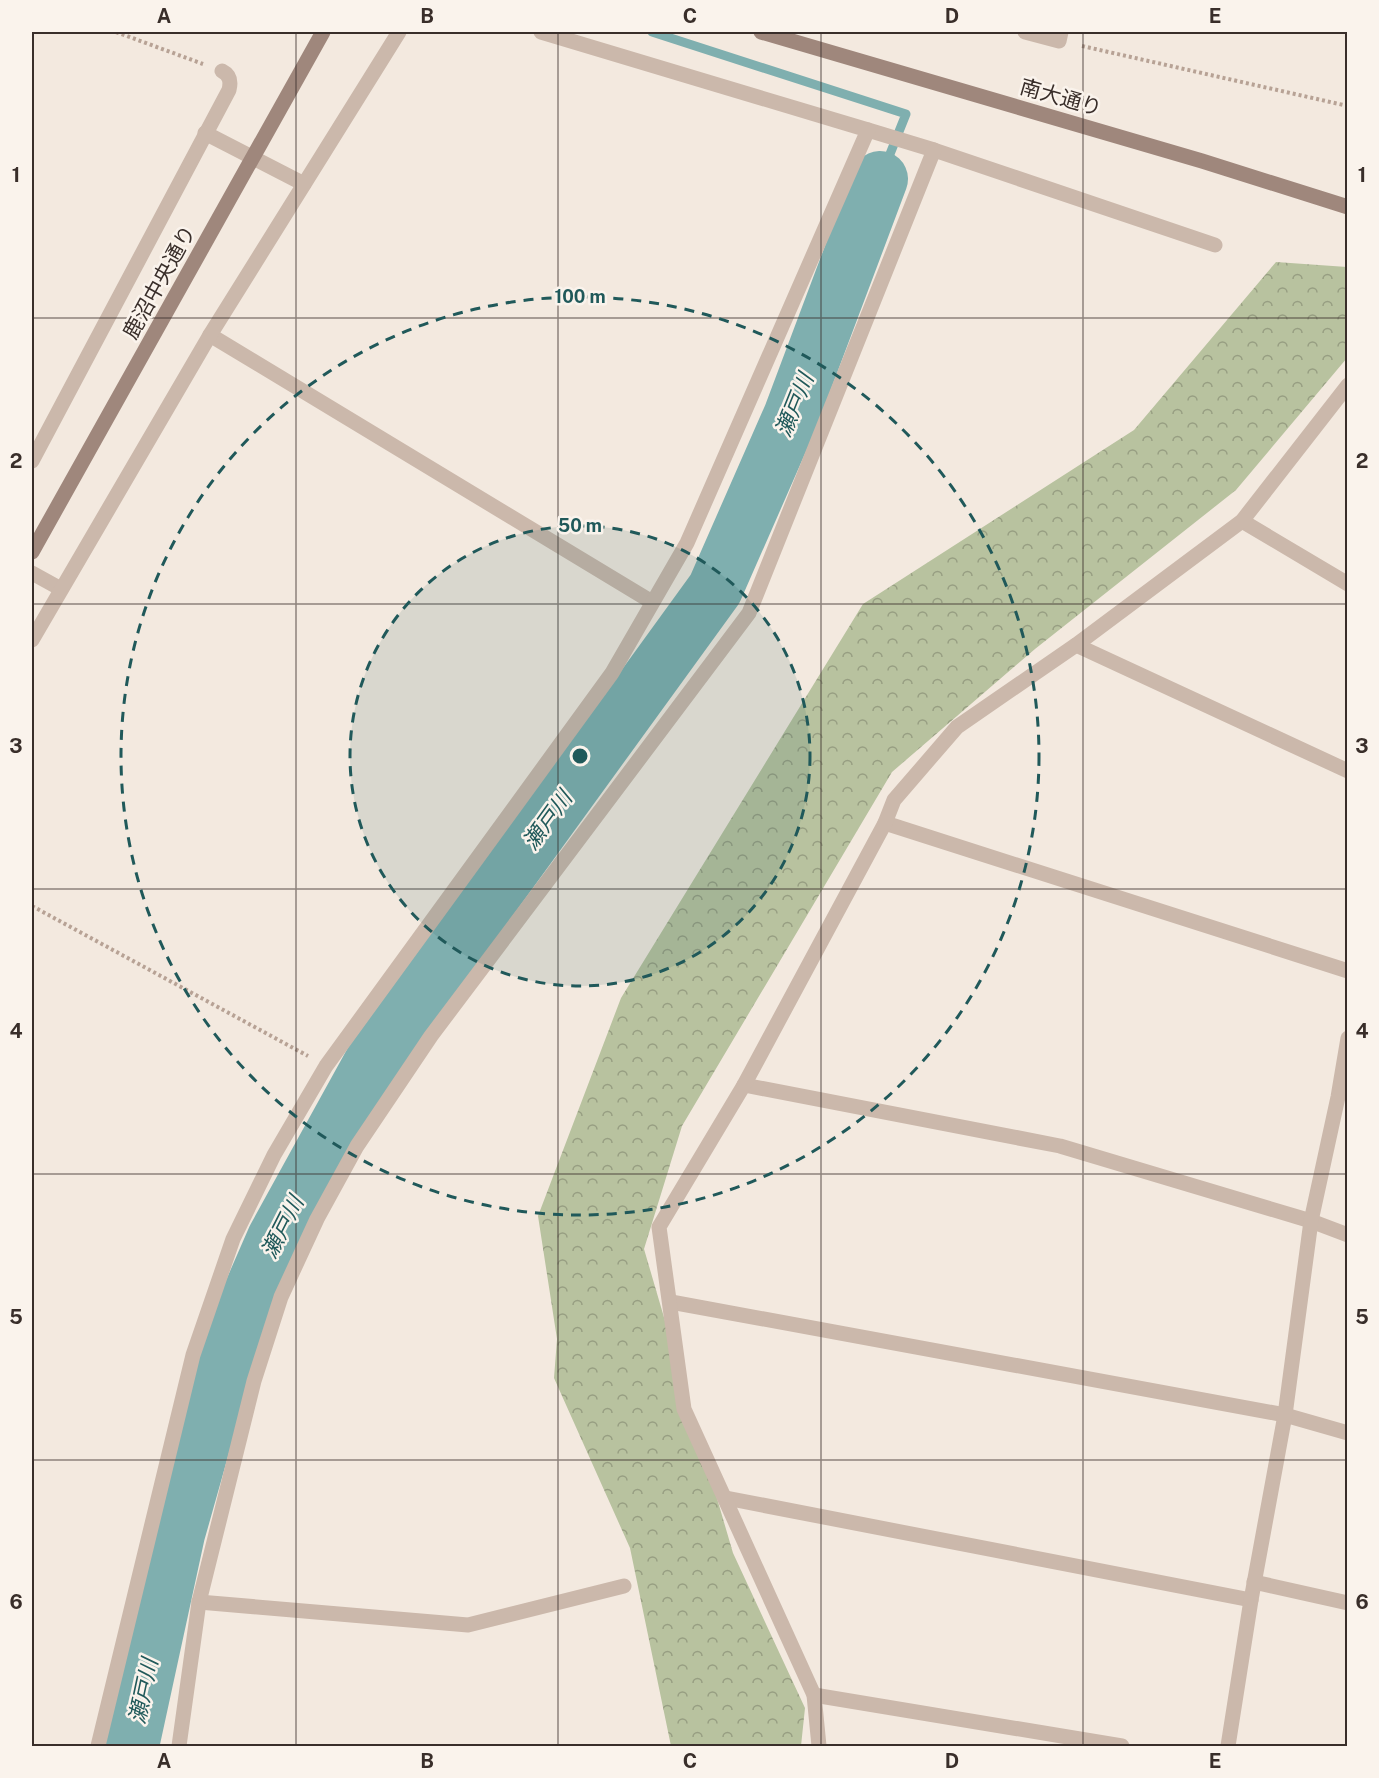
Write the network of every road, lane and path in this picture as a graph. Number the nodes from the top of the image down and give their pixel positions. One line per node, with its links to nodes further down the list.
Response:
1 (116, 32): 8 (path)
2 (323, 32): 13 (street, 鹿沼中央通り)
3 (399, 32): 14 (street)
4 (541, 32): 10 (street)
5 (761, 32): 15 (street, 南大通り)
6 (1025, 32): 7 (street)
7 (1060, 36): 9 (path)
8 (222, 71): 11 (street)
9 (1347, 106)
10 (868, 130): 12 (street); 25 (street)
11 (206, 133): 13 (street); 19 (street)
12 (934, 150): 16 (street); 45 (street)
13 (254, 156): 14 (street); 21 (street, 鹿沼中央通り)
14 (304, 184): 17 (street)
15 (1347, 207)
16 (1215, 244)
17 (210, 335): 24 (street); 25 (street)
18 (1347, 385): 20 (street)
19 (32, 461)
20 (1242, 521): 23 (street); 27 (street)
21 (32, 552)
22 (32, 573): 24 (street)
23 (1347, 584)
24 (61, 589): 26 (street)
25 (652, 603): 33 (street)
26 (32, 640)
27 (1076, 645): 28 (street); 29 (street)
28 (1347, 771)
29 (885, 823): 31 (street); 34 (street)
30 (32, 906): 33 (path)
31 (1347, 971)
32 (1347, 1038): 35 (street)
33 (326, 1066): 48 (street)
34 (744, 1085): 36 (street); 38 (street)
35 (1343, 1099): 36 (street)
36 (1311, 1221): 37 (street); 39 (street)
37 (1347, 1235)
38 (670, 1302): 39 (street); 41 (street)
39 (1285, 1415): 40 (street); 42 (street)
40 (1347, 1433)
41 (726, 1498): 44 (street); 47 (street)
42 (1254, 1582): 44 (street); 46 (street)
43 (624, 1586): 45 (street)
44 (1251, 1600): 52 (street)
45 (199, 1602): 49 (street)
46 (1347, 1603)
47 (814, 1695): 50 (street); 51 (street)
48 (98, 1746)
49 (178, 1746)
50 (819, 1746)
51 (1122, 1746)
52 (1228, 1746)

